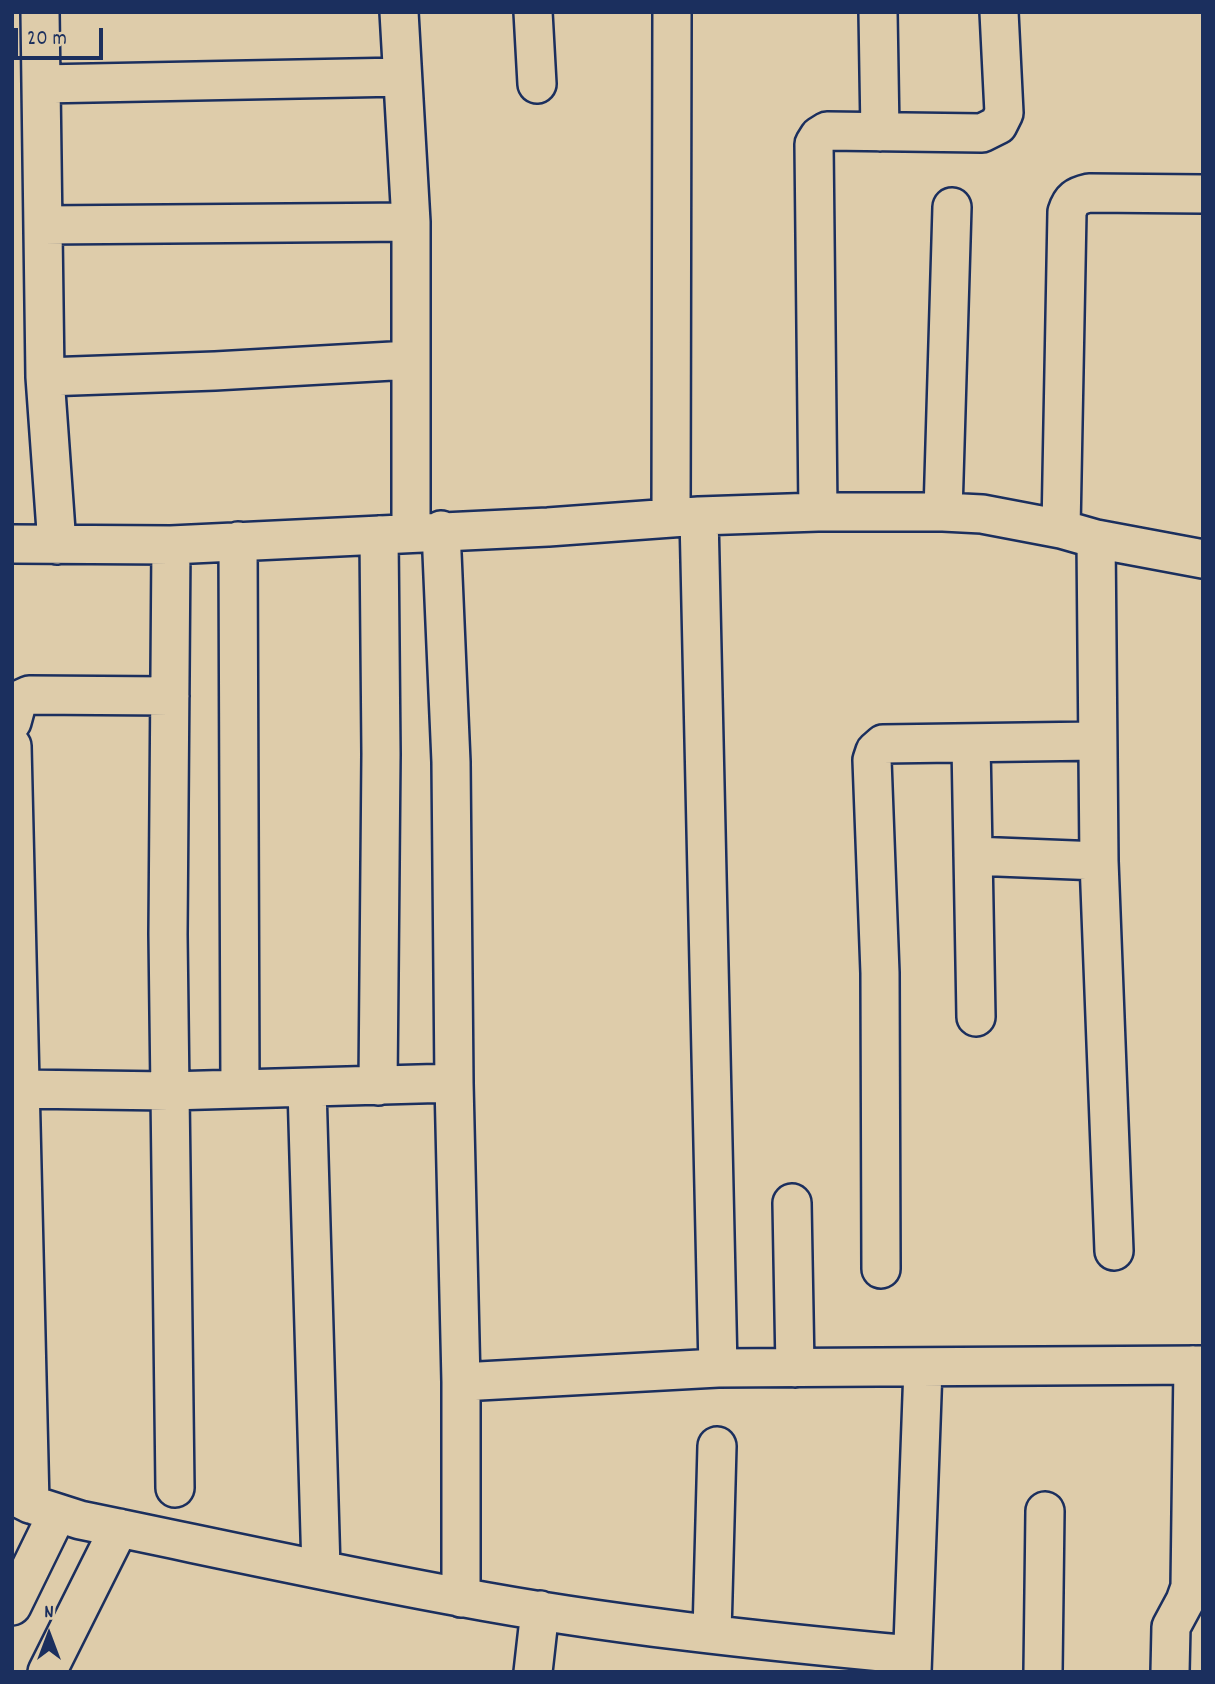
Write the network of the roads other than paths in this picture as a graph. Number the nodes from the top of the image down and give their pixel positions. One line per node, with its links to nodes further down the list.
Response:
1 (40, 12): 8 (street)
2 (399, 12): 7 (street)
3 (533, 12): 9 (street)
4 (671, 12): 19 (street)
5 (878, 12): 10 (street)
6 (999, 12): 10 (street)
7 (402, 77): 8 (street); 13 (street)
8 (41, 84): 14 (street)
9 (537, 84)
10 (880, 132): 17 (street)
11 (1203, 194): 20 (street)
12 (951, 207): 18 (street)
13 (411, 222): 14 (street); 15 (street)
14 (44, 225): 16 (street)
15 (410, 360): 16 (street); 21 (street)
16 (45, 377): 25 (street)
17 (818, 512): 18 (street); 19 (street)
18 (943, 512): 20 (street)
19 (685, 517): 21 (street); 46 (street)
20 (1061, 529): 22 (street)
21 (410, 533): 23 (street); 36 (street); 37 (street)
22 (1096, 539): 27 (street); 30 (street)
23 (238, 541): 26 (street); 39 (street)
24 (12, 544): 25 (street)
25 (57, 545): 26 (street)
26 (171, 545): 28 (street)
27 (1203, 559)
28 (170, 696): 29 (street); 41 (street)
29 (12, 722)
30 (1096, 741): 31 (street); 34 (street)
31 (971, 744): 33 (street); 44 (street)
32 (12, 746): 40 (street)
33 (974, 856): 34 (street); 35 (street)
34 (1099, 861): 43 (street)
35 (976, 1017)
36 (454, 1083): 37 (street); 49 (street)
37 (378, 1086): 38 (street)
38 (307, 1088): 39 (street); 55 (street)
39 (240, 1089): 41 (street)
40 (20, 1090): 41 (street); 52 (street)
41 (169, 1091): 51 (street)
42 (792, 1203): 47 (street)
43 (1114, 1251)
44 (881, 1269)
45 (1198, 1365): 48 (street); 65 (street)
46 (718, 1368): 47 (street); 49 (street)
47 (795, 1368): 48 (street)
48 (923, 1368): 61 (street)
49 (461, 1382): 56 (street)
50 (717, 1446): 59 (street)
51 (175, 1488)
52 (33, 1504): 54 (street); 57 (street)
53 (1045, 1511): 64 (street)
54 (119, 1528): 55 (street); 62 (street)
55 (321, 1569): 56 (street)
56 (460, 1598): 58 (street)
57 (12, 1606)
58 (540, 1610): 59 (street); 63 (street)
59 (712, 1633): 60 (street)
60 (807, 1659): 61 (street)
61 (912, 1663)
62 (47, 1672)
63 (533, 1672)
64 (1043, 1672)
65 (1170, 1672)

